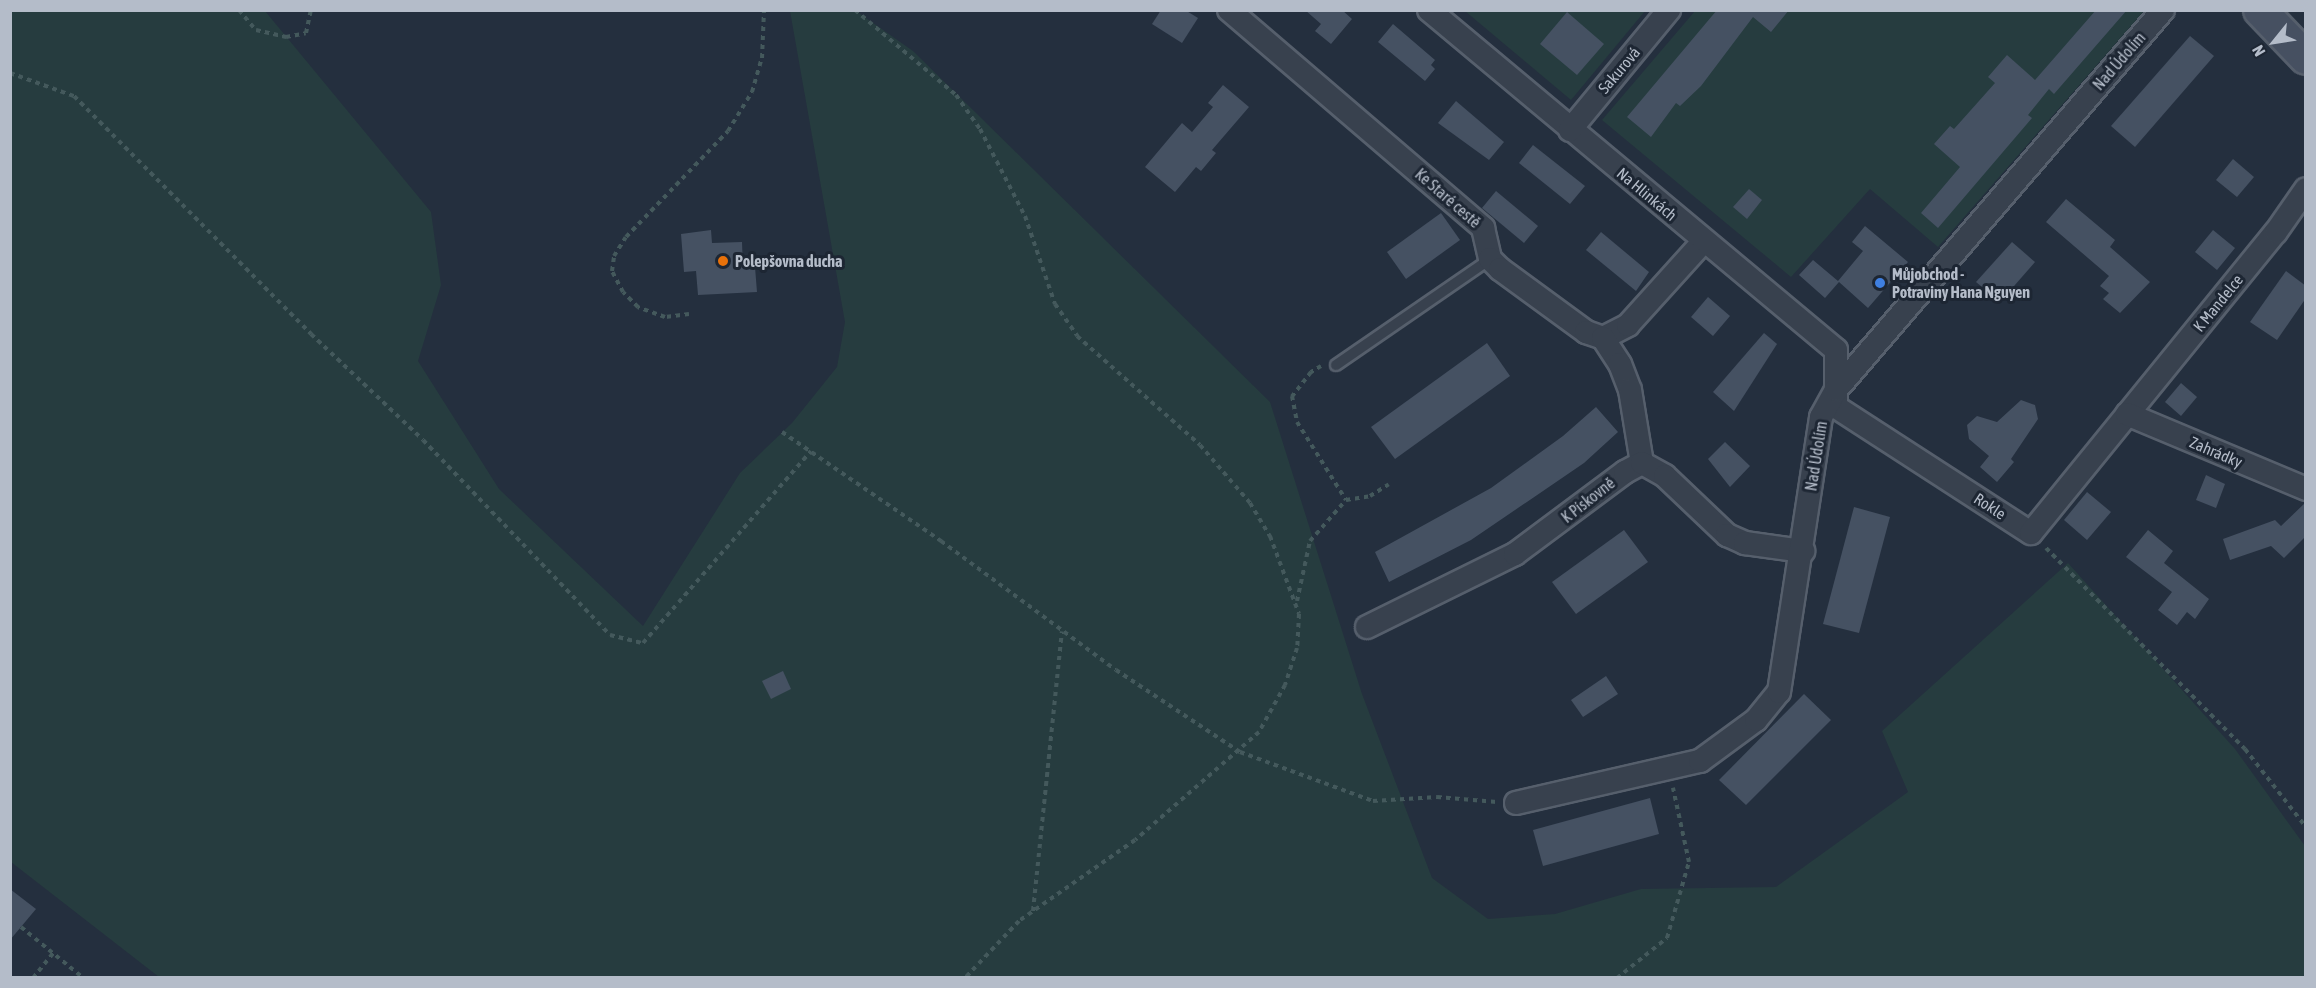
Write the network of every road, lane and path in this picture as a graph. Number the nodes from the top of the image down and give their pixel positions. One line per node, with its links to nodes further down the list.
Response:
1 (239, 10): 2 (path)
2 (311, 10)
3 (764, 10): 16 (path)
4 (855, 10): 29 (path)
5 (1229, 10): 15 (street, Ke Staré cestě)
6 (1429, 10): 12 (street, Na Hlinkách)
7 (1669, 10): 12 (street, Sakurová)
8 (2163, 10): 19 (street, Nad Údolím)
9 (2260, 10): 10 (street)
10 (2306, 58)
11 (10, 73): 22 (path)
12 (1570, 130): 14 (street, Na Hlinkách)
13 (2306, 189): 20 (street, K Mandelce)
14 (1704, 241): 17 (street); 19 (street, Na Hlinkách)
15 (1490, 259): 17 (street); 18 (lane)
16 (689, 314)
17 (1603, 338): 23 (street)
18 (1336, 366): 26 (path)
19 (1836, 390): 27 (street, Rokle); 28 (street, Nad Údolím)
20 (2127, 414): 25 (street, Zahrádky); 27 (street)
21 (782, 432): 22 (path)
22 (811, 451): 31 (path)
23 (1642, 463): 28 (street); 30 (street, K Pískovně)
24 (1389, 484): 26 (path)
25 (2306, 489)
26 (1346, 500): 29 (path)
27 (2031, 533): 35 (path)
28 (1803, 551): 33 (street, Nad Údolím)
29 (1296, 604): 32 (path)
30 (1367, 627)
31 (1062, 630): 32 (path); 36 (path)
32 (1240, 752): 34 (path); 36 (path)
33 (1669, 770): 34 (street, Nad Údolím); 42 (path)
34 (1516, 803)
35 (2306, 827)
36 (1033, 911): 41 (path)
37 (21, 927): 38 (path)
38 (53, 953): 39 (path); 40 (path)
39 (33, 978)
40 (82, 978)
41 (965, 978)
42 (1617, 978)

